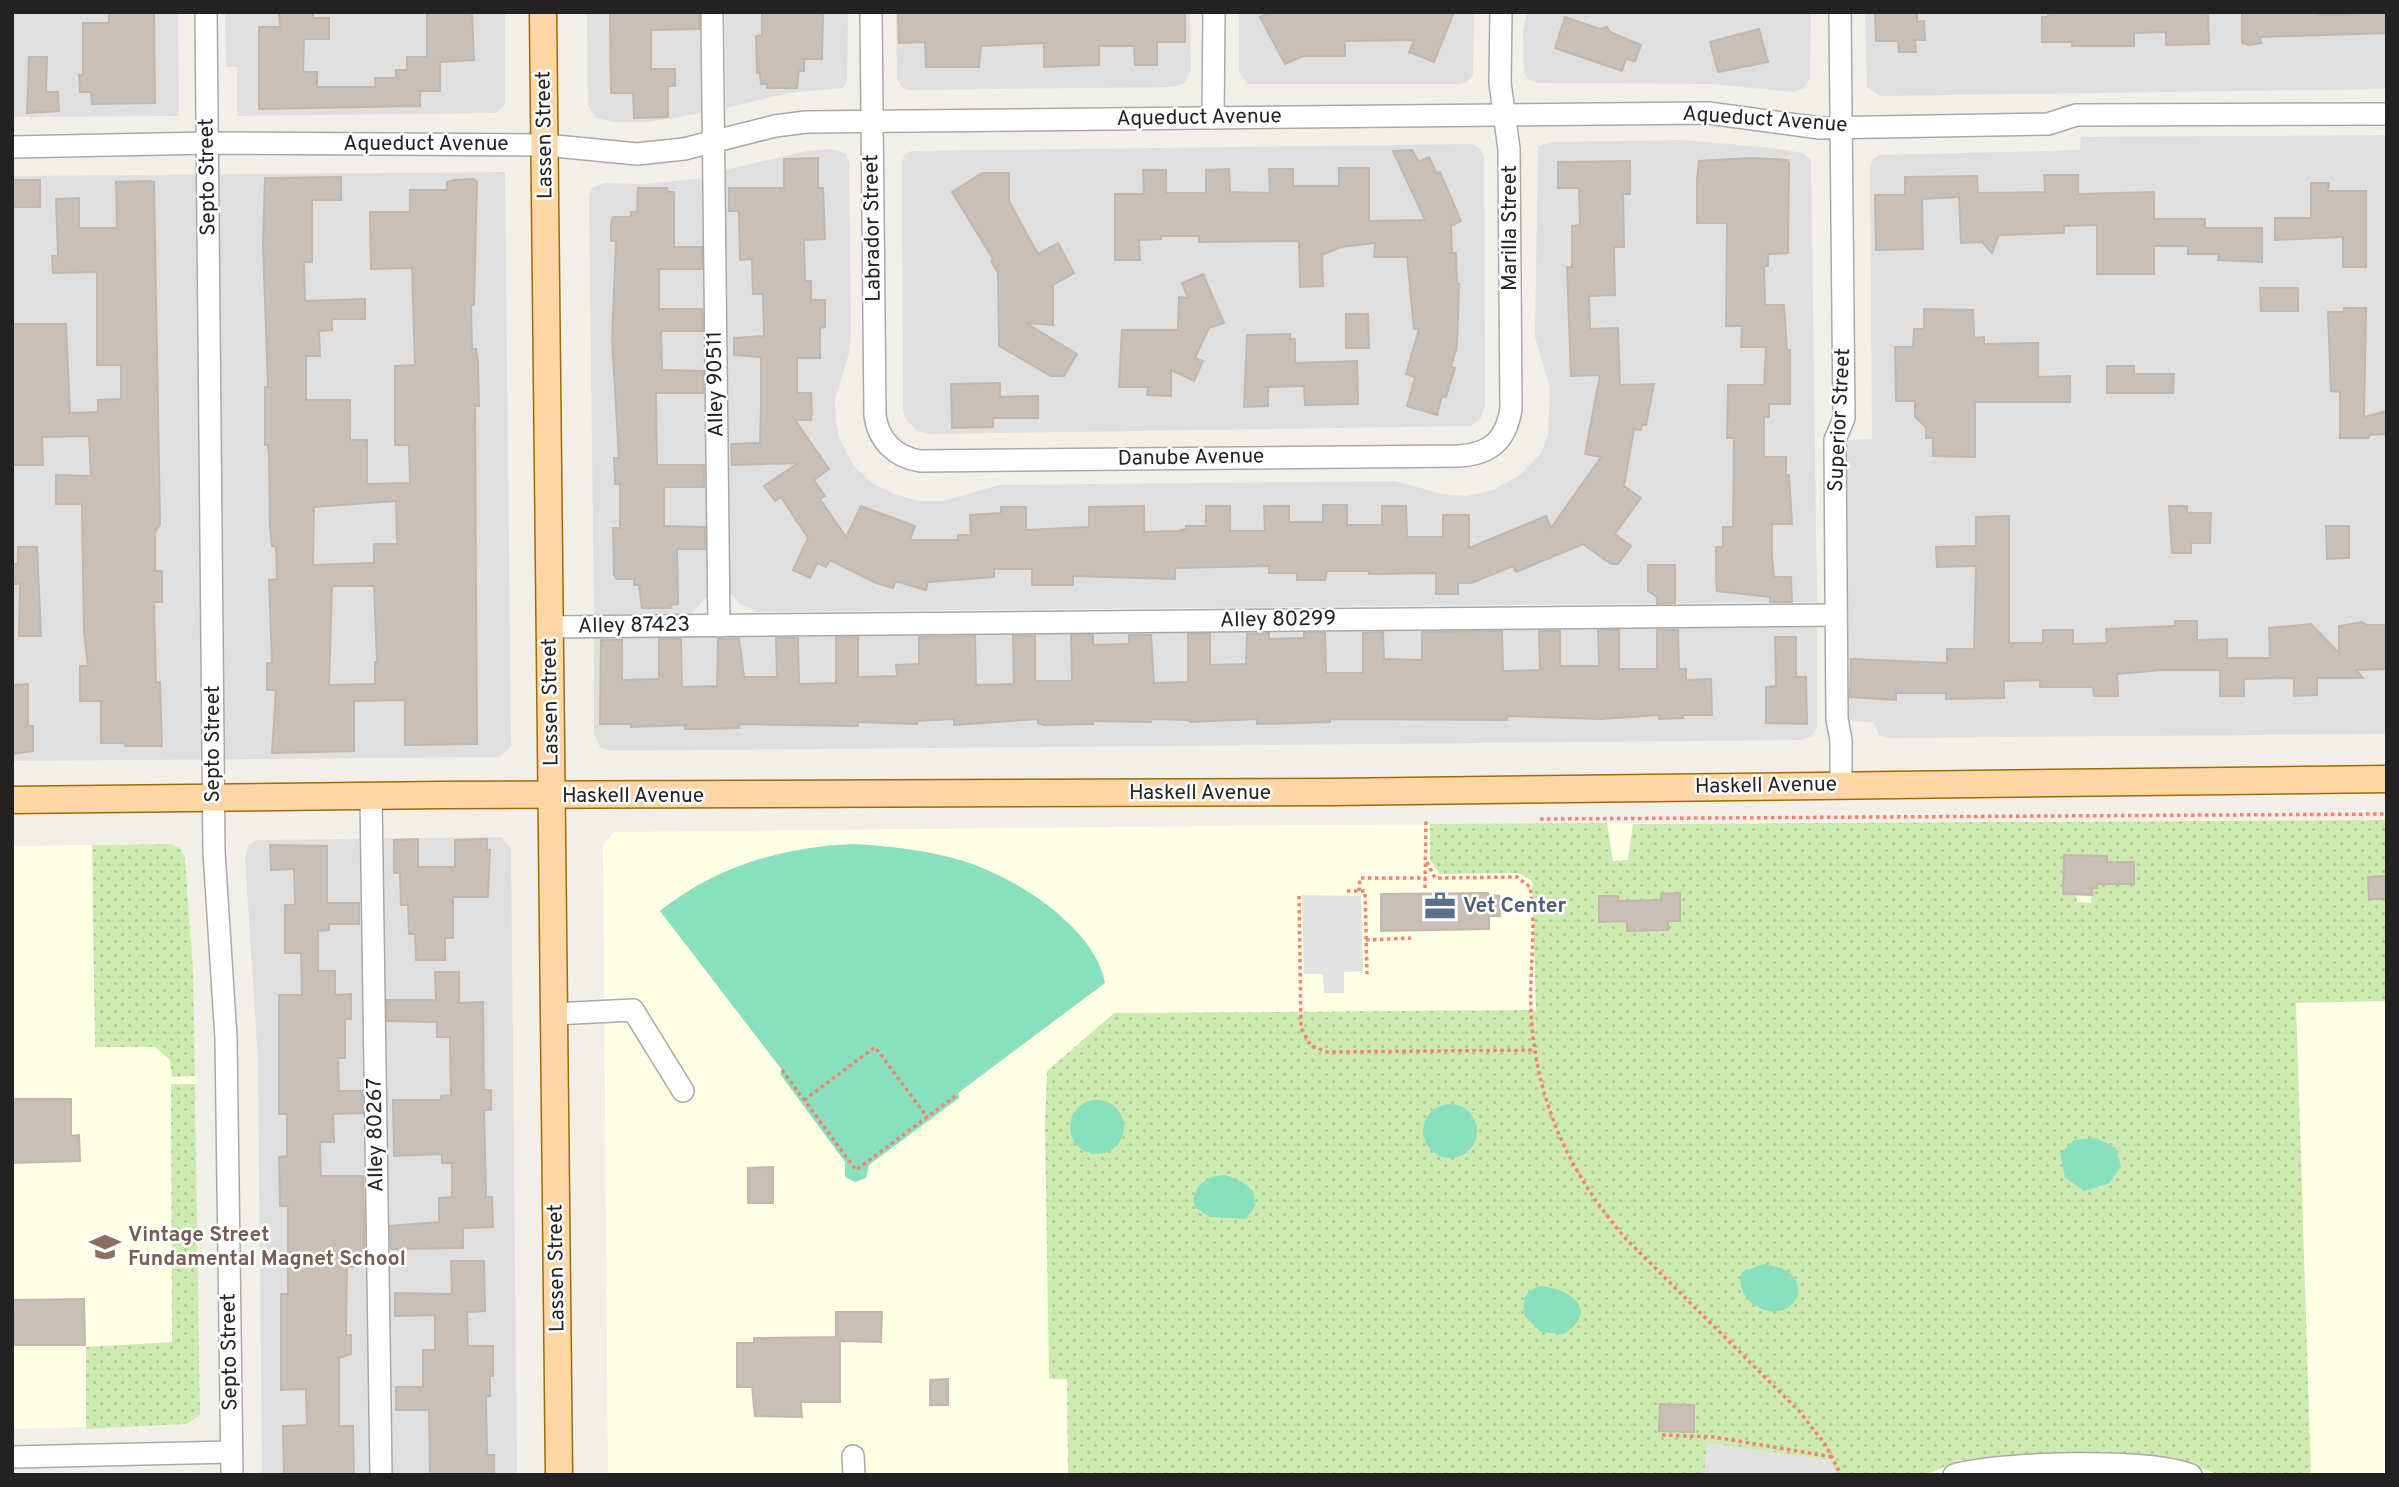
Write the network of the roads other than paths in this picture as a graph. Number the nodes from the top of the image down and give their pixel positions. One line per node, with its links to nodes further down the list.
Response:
1 (206, 12): 13 (street, Septo Street)
2 (543, 12): 15 (main road, Lassen Street)
3 (712, 12): 14 (street, Alley 90511)
4 (871, 12): 11 (street, Labrador Street)
5 (1214, 12): 10 (street)
6 (1500, 12): 8 (street, Marilla Street)
7 (1840, 12): 12 (street, Superior Street)
8 (1504, 114): 10 (street, Aqueduct Avenue); 12 (street, Aqueduct Avenue); 18 (street, Marilla Street)
9 (2387, 114): 12 (street, Aqueduct Avenue)
10 (1213, 118): 11 (street, Aqueduct Avenue)
11 (872, 121): 14 (street, Aqueduct Avenue); 17 (street, Labrador Street)
12 (1843, 127): 19 (street, Superior Street)
13 (208, 143): 15 (street, Aqueduct Avenue); 16 (street, Aqueduct Avenue); 25 (street, Septo Street)
14 (713, 143): 15 (street, Aqueduct Avenue); 20 (street, Alley 90511)
15 (545, 145): 21 (main road, Lassen Street)
16 (12, 147)
17 (885, 442): 18 (street, Danube Avenue)
18 (1499, 442)
19 (1836, 615): 20 (street, Alley 80299); 23 (street, Superior Street)
20 (719, 626): 21 (street, Alley 87423)
21 (550, 627): 26 (main road, Lassen Street)
22 (2387, 779): 23 (main road, Haskell Avenue)
23 (1841, 785): 26 (main road, Haskell Avenue)
24 (371, 796): 25 (main road, Haskell Avenue); 26 (main road, Haskell Avenue); 33 (street, Alley 80267)
25 (214, 797): 27 (main road, Haskell Avenue); 30 (street, Septo Street)
26 (552, 797): 28 (main road, Lassen Street)
27 (12, 800)
28 (554, 1014): 29 (street); 34 (main road, Lassen Street)
29 (683, 1091)
30 (231, 1452): 31 (street); 32 (street, Septo Street)
31 (12, 1457)
32 (232, 1475)
33 (381, 1475)
34 (559, 1475)
35 (1954, 1475): 36 (street)
36 (2191, 1475)

